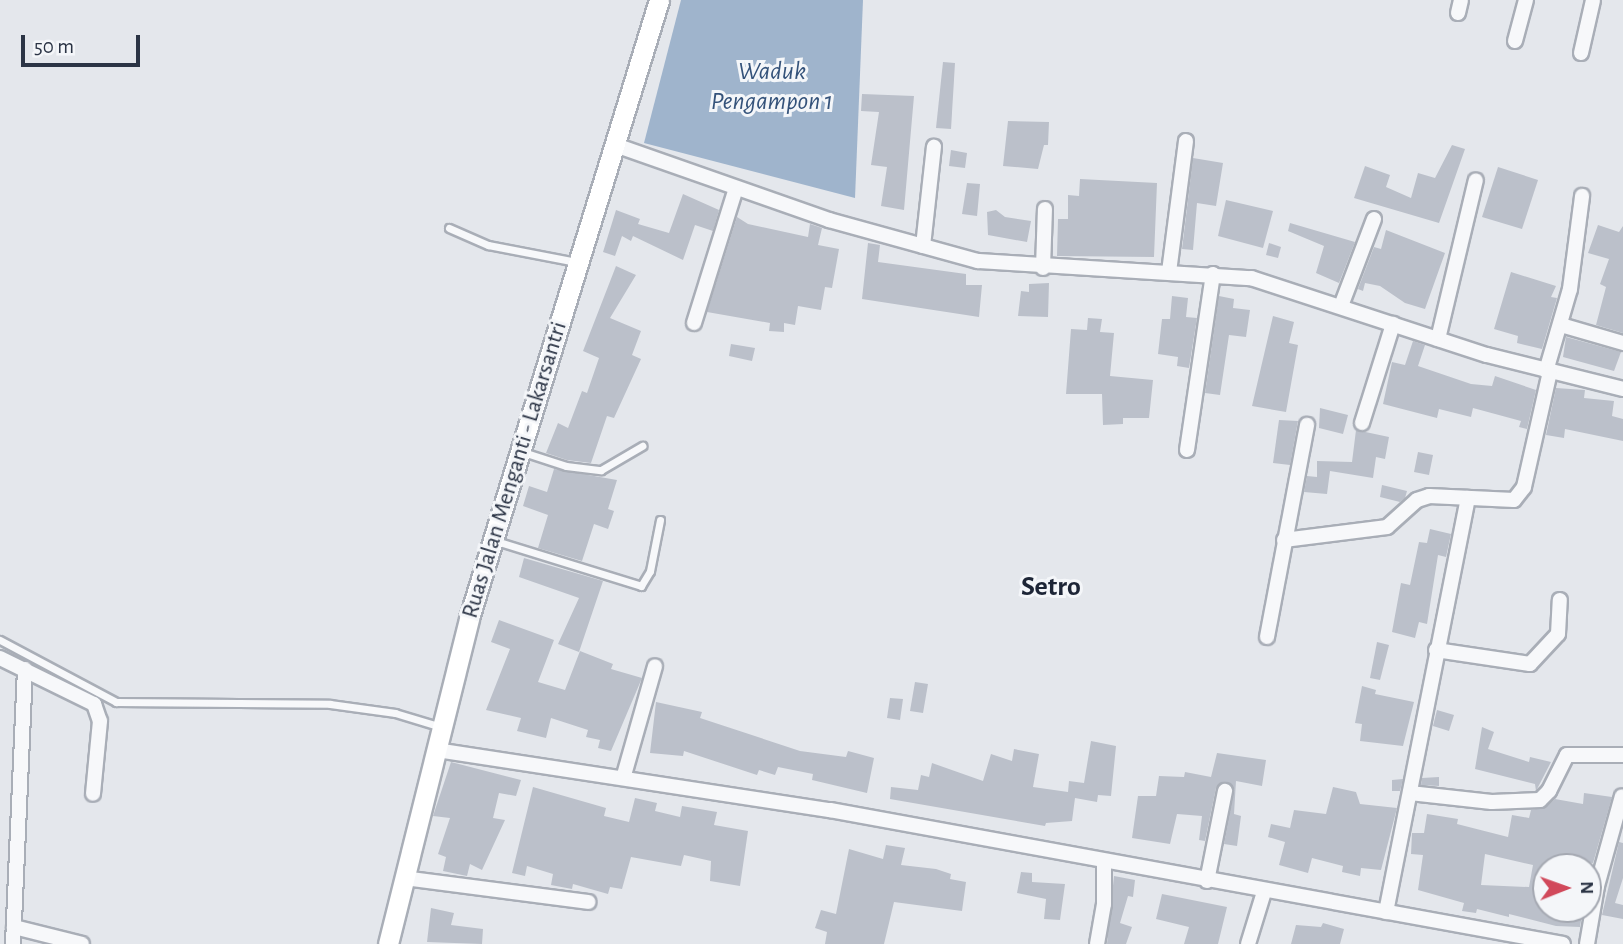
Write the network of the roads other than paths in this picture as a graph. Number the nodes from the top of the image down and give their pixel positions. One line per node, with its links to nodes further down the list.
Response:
1 (659, 0): 7 (main road, Ruas Jalan Menganti - Lakarsantri)
2 (1526, 0): 4 (street)
3 (1593, 0): 5 (street)
4 (1515, 41)
5 (1581, 53)
6 (1186, 141): 18 (street)
7 (615, 145): 10 (street); 16 (main road, Ruas Jalan Menganti - Lakarsantri)
8 (934, 147): 15 (street)
9 (1476, 180): 24 (street)
10 (736, 188): 15 (street); 21 (street)
11 (1582, 196): 23 (street)
12 (1045, 209): 17 (street)
13 (1374, 219): 20 (street)
14 (449, 228): 16 (lane)
15 (923, 246): 17 (street)
16 (579, 262): 32 (main road, Ruas Jalan Menganti - Lakarsantri)
17 (1043, 268): 18 (street)
18 (1168, 272): 19 (street)
19 (1213, 274): 20 (street); 31 (street)
20 (1341, 306): 22 (street)
21 (694, 323)
22 (1392, 324): 24 (street); 28 (street)
23 (1561, 325): 25 (street); 26 (street)
24 (1438, 339): 26 (street)
25 (1623, 343)
26 (1548, 372): 27 (street); 33 (street)
27 (1623, 388)
28 (1362, 422)
29 (1307, 425): 36 (street)
30 (642, 446): 32 (lane)
31 (1187, 450)
32 (520, 451): 35 (main road, Ruas Jalan Menganti - Lakarsantri)
33 (1468, 498): 36 (street); 40 (street)
34 (660, 520): 35 (lane)
35 (492, 540): 44 (main road, Ruas Jalan Menganti - Lakarsantri)
36 (1284, 540): 38 (street)
37 (1560, 600): 40 (street)
38 (1267, 637)
39 (0, 640): 44 (lane)
40 (1436, 650): 49 (street)
41 (0, 657): 43 (street)
42 (655, 666): 47 (street)
43 (25, 669): 50 (street); 58 (street)
44 (441, 727): 45 (main road, Ruas Jalan Menganti - Lakarsantri)
45 (436, 750): 47 (street); 53 (main road, Ruas Jalan Menganti - Lakarsantri)
46 (1623, 755): 49 (street)
47 (624, 775): 52 (street)
48 (1225, 791): 54 (street)
49 (1410, 793): 57 (street)
50 (93, 794)
51 (1622, 796): 66 (street)
52 (1104, 863): 54 (street); 63 (street)
53 (404, 878): 56 (street); 62 (main road, Ruas Jalan Menganti - Lakarsantri)
54 (1207, 881): 55 (street)
55 (1264, 892): 57 (street); 64 (street)
56 (588, 902)
57 (1386, 912): 59 (street)
58 (15, 927): 60 (street); 61 (street)
59 (1523, 941): 65 (street)
60 (13, 944)
61 (82, 944)
62 (388, 944)
63 (1097, 944)
64 (1248, 944)
65 (1563, 944)
66 (1587, 944)

